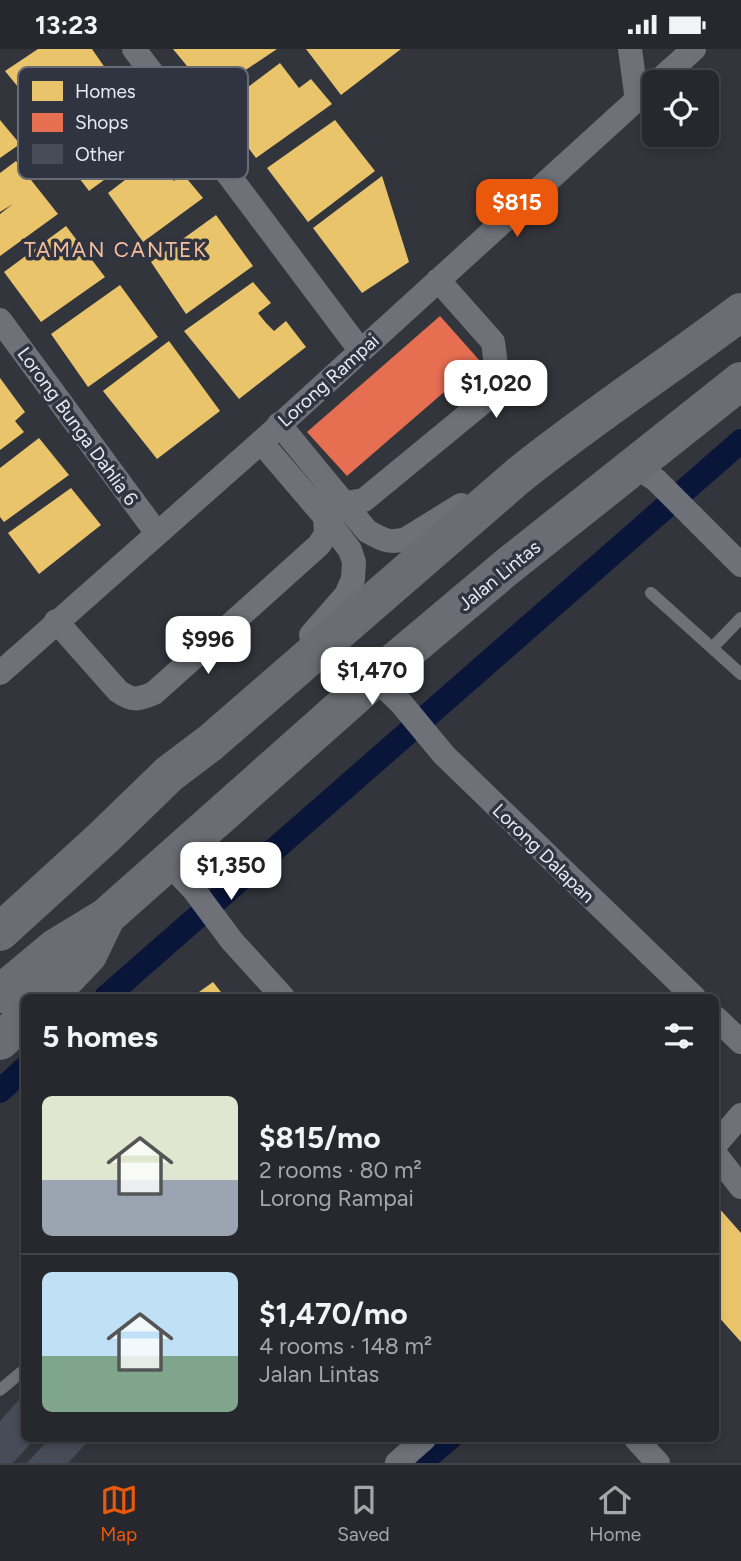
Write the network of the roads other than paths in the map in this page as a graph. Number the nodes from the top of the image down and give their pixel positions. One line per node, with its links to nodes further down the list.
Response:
1 (134, 49): 4 (street)
2 (630, 49): 6 (street)
3 (694, 49): 5 (street, Lorong Rampai)
4 (148, 67)
5 (670, 70)
6 (642, 74)
7 (642, 95): 9 (street, Lorong Rampai)
8 (232, 179): 13 (street)
9 (438, 280): 13 (street, Lorong Rampai); 20 (street)
10 (741, 288): 16 (highway)
11 (741, 312): 16 (highway)
12 (0, 320): 21 (street, Lorong Bunga Dahlia 6)
13 (360, 350): 15 (street, Lorong Rampai)
14 (741, 381): 18 (highway, Jalan Lintas)
15 (279, 425): 17 (street, Lorong Rampai); 20 (street)
16 (566, 437): 19 (highway)
17 (261, 442): 20 (street); 21 (street, Lorong Rampai)
18 (646, 474): 22 (street); 29 (highway, Jalan Lintas)
19 (518, 476): 20 (street); 30 (highway)
20 (335, 510): 25 (street); 30 (street)
21 (156, 532): 25 (street, Lorong Rampai)
22 (741, 565)
23 (651, 593): 26 (lane)
24 (741, 618): 26 (lane)
25 (57, 621): 27 (street, Lorong Rampai)
26 (712, 648): 28 (lane)
27 (0, 673)
28 (741, 674)
29 (388, 690): 31 (highway, Jalan Lintas); 39 (street, Lorong Dalapan)
30 (210, 743): 32 (highway)
31 (168, 862): 34 (highway, Jalan Lintas); 38 (street)
32 (69, 868): 33 (highway); 35 (highway)
33 (0, 902)
34 (106, 917): 36 (highway, Jalan Lintas); 37 (highway, Jalan Lintas)
35 (0, 932)
36 (0, 994)
37 (51, 994)
38 (280, 994)
39 (691, 994)
40 (719, 1021): 43 (street)
41 (21, 1023): 42 (highway)
42 (0, 1041)
43 (741, 1042)
44 (741, 1115): 45 (street)
45 (719, 1141)
46 (719, 1159): 47 (street)
47 (741, 1187)
48 (21, 1372): 49 (lane)
49 (0, 1390)
50 (421, 1442): 52 (street)
51 (639, 1442): 53 (street)
52 (404, 1461)
53 (658, 1463)

